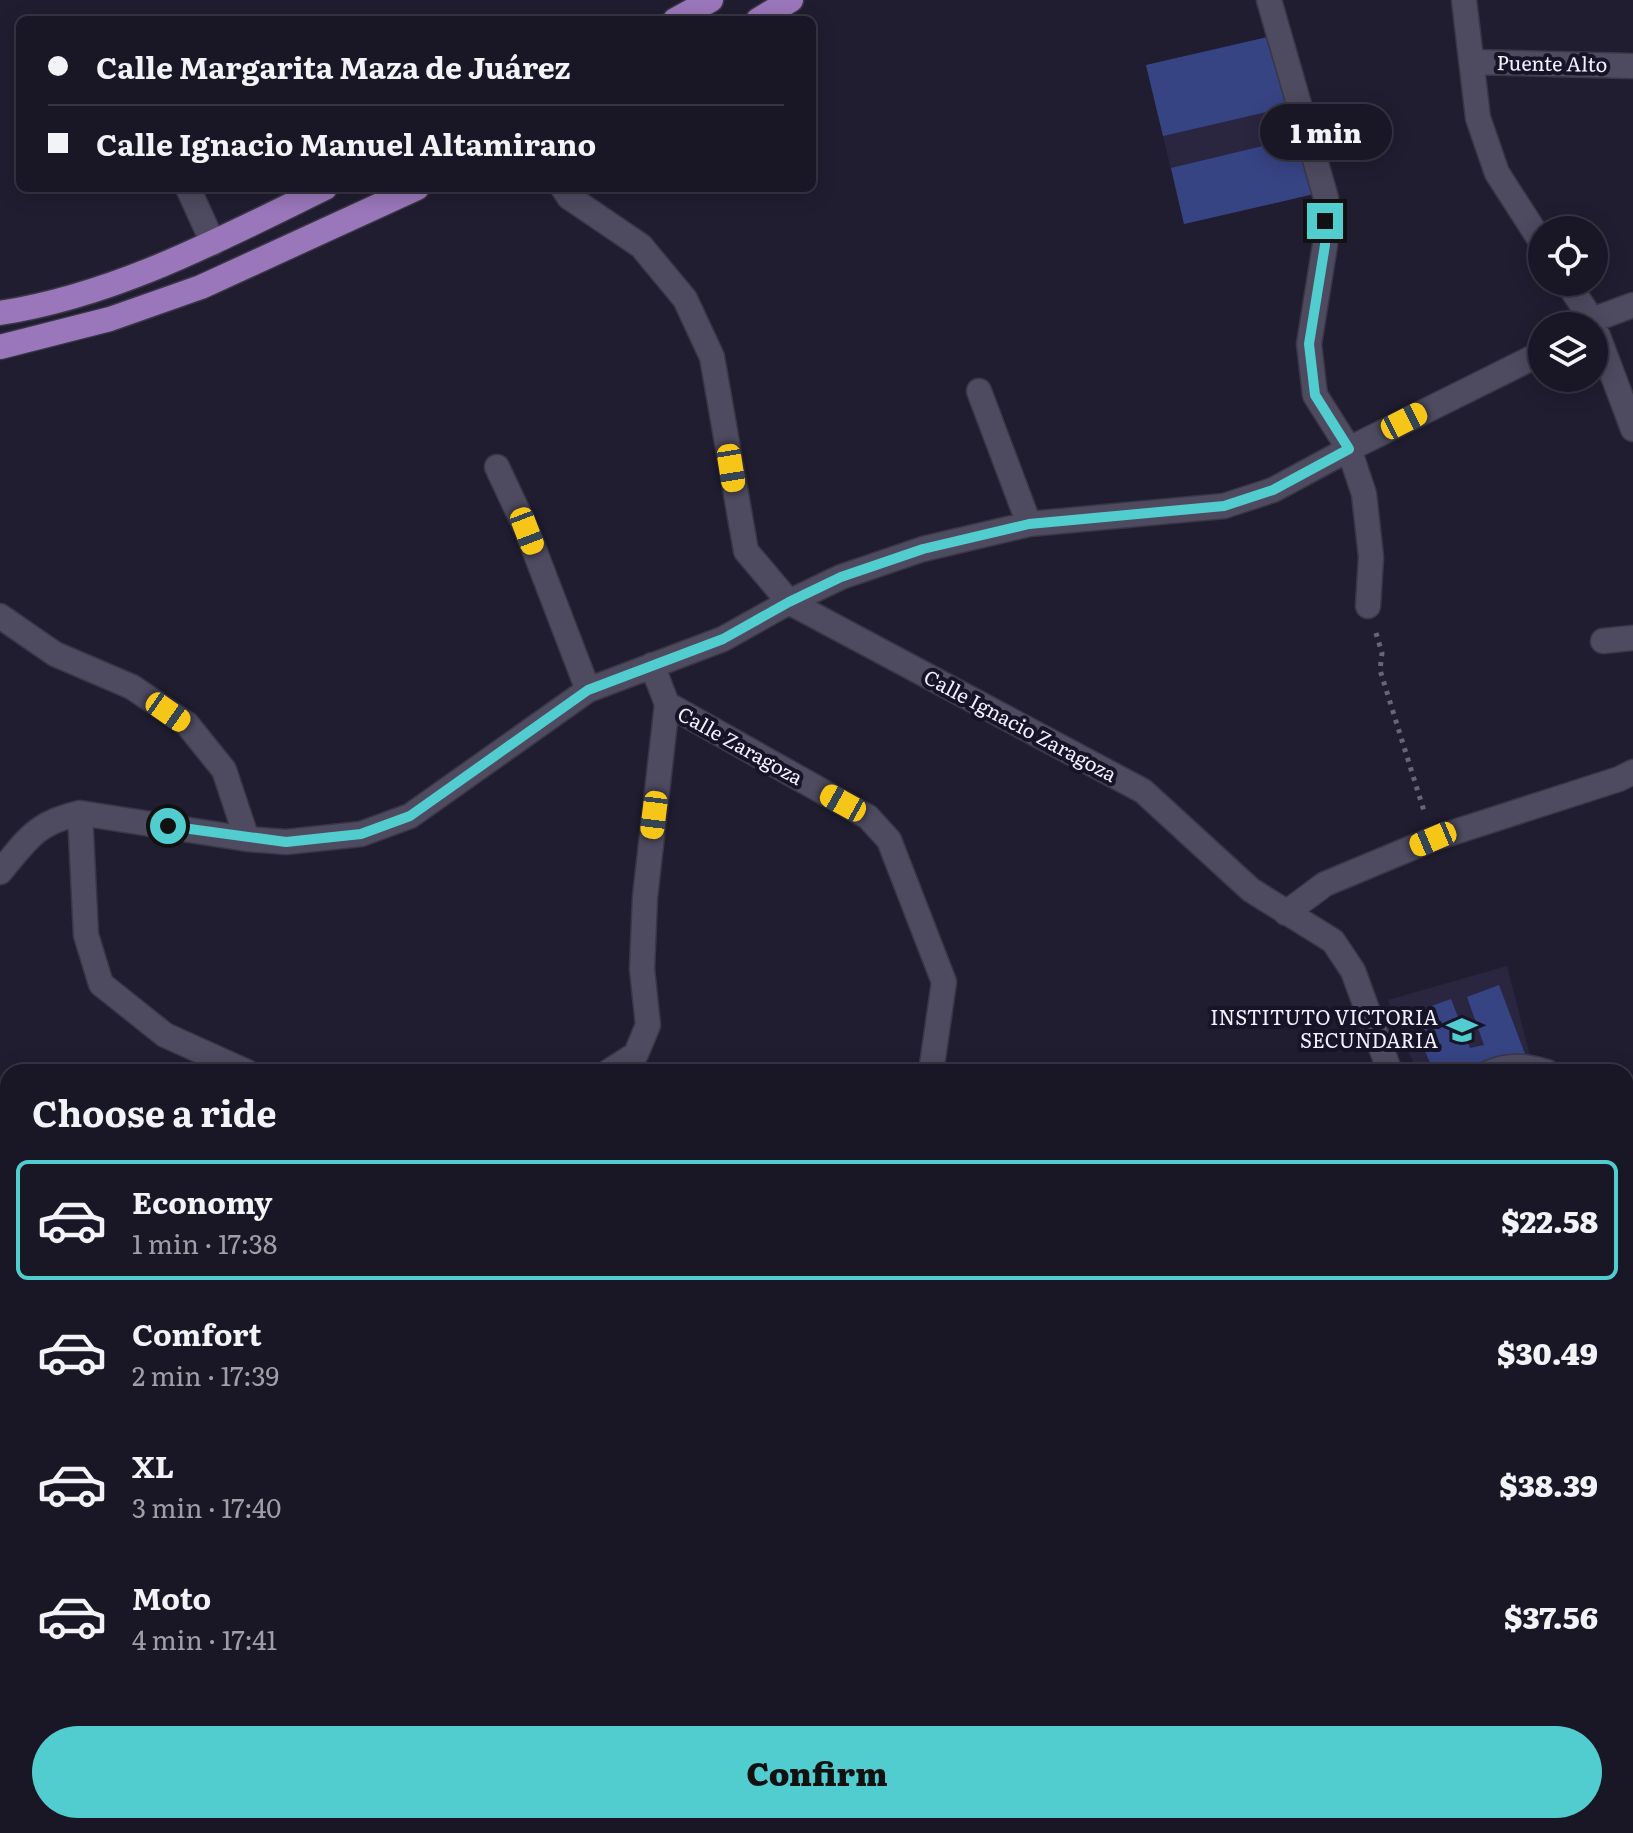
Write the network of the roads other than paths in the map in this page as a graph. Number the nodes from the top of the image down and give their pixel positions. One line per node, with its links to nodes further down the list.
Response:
1 (711, 0): 5 (main road)
2 (791, 0): 6 (main road)
3 (1269, 0): 25 (street)
4 (1464, 0): 7 (street)
5 (682, 16)
6 (765, 16)
7 (1472, 62): 8 (street, Puente Alto); 14 (street)
8 (1633, 66)
9 (190, 192): 15 (street)
10 (317, 192): 13 (main road)
11 (408, 192): 16 (main road)
12 (566, 192): 28 (street, Calle Ignacio Zaragoza)
13 (264, 218): 15 (main road); 16 (main road)
14 (1528, 221)
15 (213, 243): 18 (main road)
16 (281, 251): 20 (main road)
17 (1633, 305): 19 (street)
18 (0, 313)
19 (1608, 315)
20 (0, 347)
21 (1528, 360): 25 (street)
22 (1608, 370): 24 (street)
23 (979, 391): 27 (street)
24 (1633, 429)
25 (1349, 449): 27 (street); 29 (street)
26 (497, 467): 34 (street)
27 (1029, 524): 28 (street)
28 (789, 602): 33 (street); 40 (street, Calle Ignacio Zaragoza)
29 (1368, 606)
30 (0, 616): 38 (street)
31 (1633, 638): 32 (street)
32 (1603, 641)
33 (652, 665): 34 (street); 35 (street)
34 (588, 690): 38 (street)
35 (667, 704): 42 (street); 43 (street, Calle Zaragoza)
36 (1633, 772): 40 (street)
37 (80, 813): 38 (street); 39 (street); 41 (street)
38 (247, 839)
39 (0, 872)
40 (1286, 913): 44 (street, Calle Ignacio Zaragoza)
41 (229, 1064)
42 (620, 1064)
43 (932, 1064)
44 (1387, 1064)

